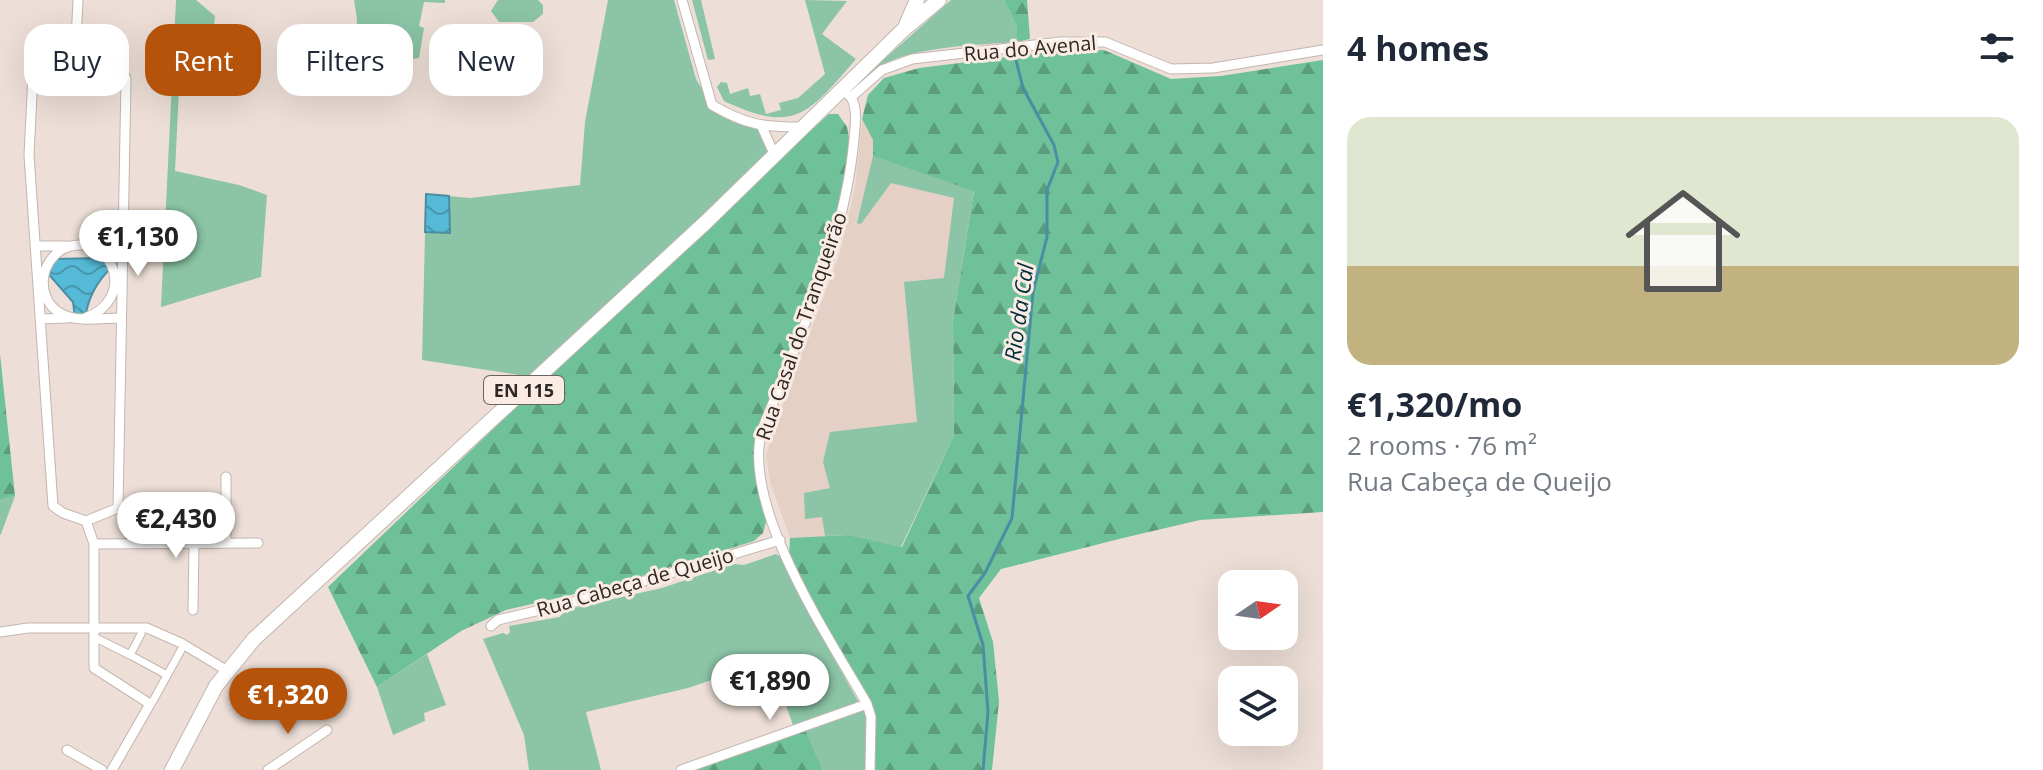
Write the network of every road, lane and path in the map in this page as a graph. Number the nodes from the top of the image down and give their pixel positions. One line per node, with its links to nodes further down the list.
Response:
1 (78, 0): 6 (street)
2 (682, 0): 12 (street)
3 (917, 0): 7 (main road, EN 115)
4 (927, 0): 5 (main road)
5 (938, 0): 7 (main road, EN 115)
6 (77, 24)
7 (903, 30): 9 (main road, EN 115)
8 (1323, 50): 9 (street, Rua do Avenal)
9 (846, 93): 13 (main road, EN 115); 27 (street, Rua Casal do Tranqueirão)
10 (32, 96): 15 (street)
11 (126, 96): 18 (street)
12 (762, 127): 13 (street); 14 (street)
13 (805, 127): 14 (main road, EN 115)
14 (775, 156): 40 (main road, EN 115)
15 (35, 246): 16 (street); 19 (street)
16 (71, 246): 17 (street); 19 (street)
17 (83, 246): 18 (street); 20 (street)
18 (122, 247): 20 (street)
19 (40, 282): 21 (street); 24 (street)
20 (118, 283): 22 (street); 23 (street)
21 (72, 318): 22 (street); 24 (street)
22 (85, 318): 23 (street)
23 (121, 318): 26 (street)
24 (40, 319): 26 (street)
25 (226, 477): 29 (street)
26 (86, 521): 31 (street)
27 (780, 540): 33 (street, Rua Cabeça de Queijo); 43 (street, Rua Casal do Tranqueirão)
28 (194, 543): 29 (street); 31 (street); 32 (street)
29 (226, 543): 30 (street)
30 (258, 543)
31 (94, 544): 34 (street)
32 (193, 610)
33 (491, 626)
34 (94, 627): 35 (street); 40 (street); 47 (street)
35 (0, 632)
36 (141, 634): 39 (street)
37 (98, 639): 39 (street)
38 (181, 650): 41 (street)
39 (130, 655): 41 (street)
40 (226, 670): 48 (main road, EN 115)
41 (167, 675): 42 (street)
42 (153, 701)
43 (867, 704): 50 (street); 51 (street, Rua Casal do Tranqueirão)
44 (327, 730): 49 (street)
45 (67, 750): 46 (street)
46 (102, 770)
47 (112, 770)
48 (172, 770)
49 (268, 770)
50 (681, 770)
51 (870, 770)

